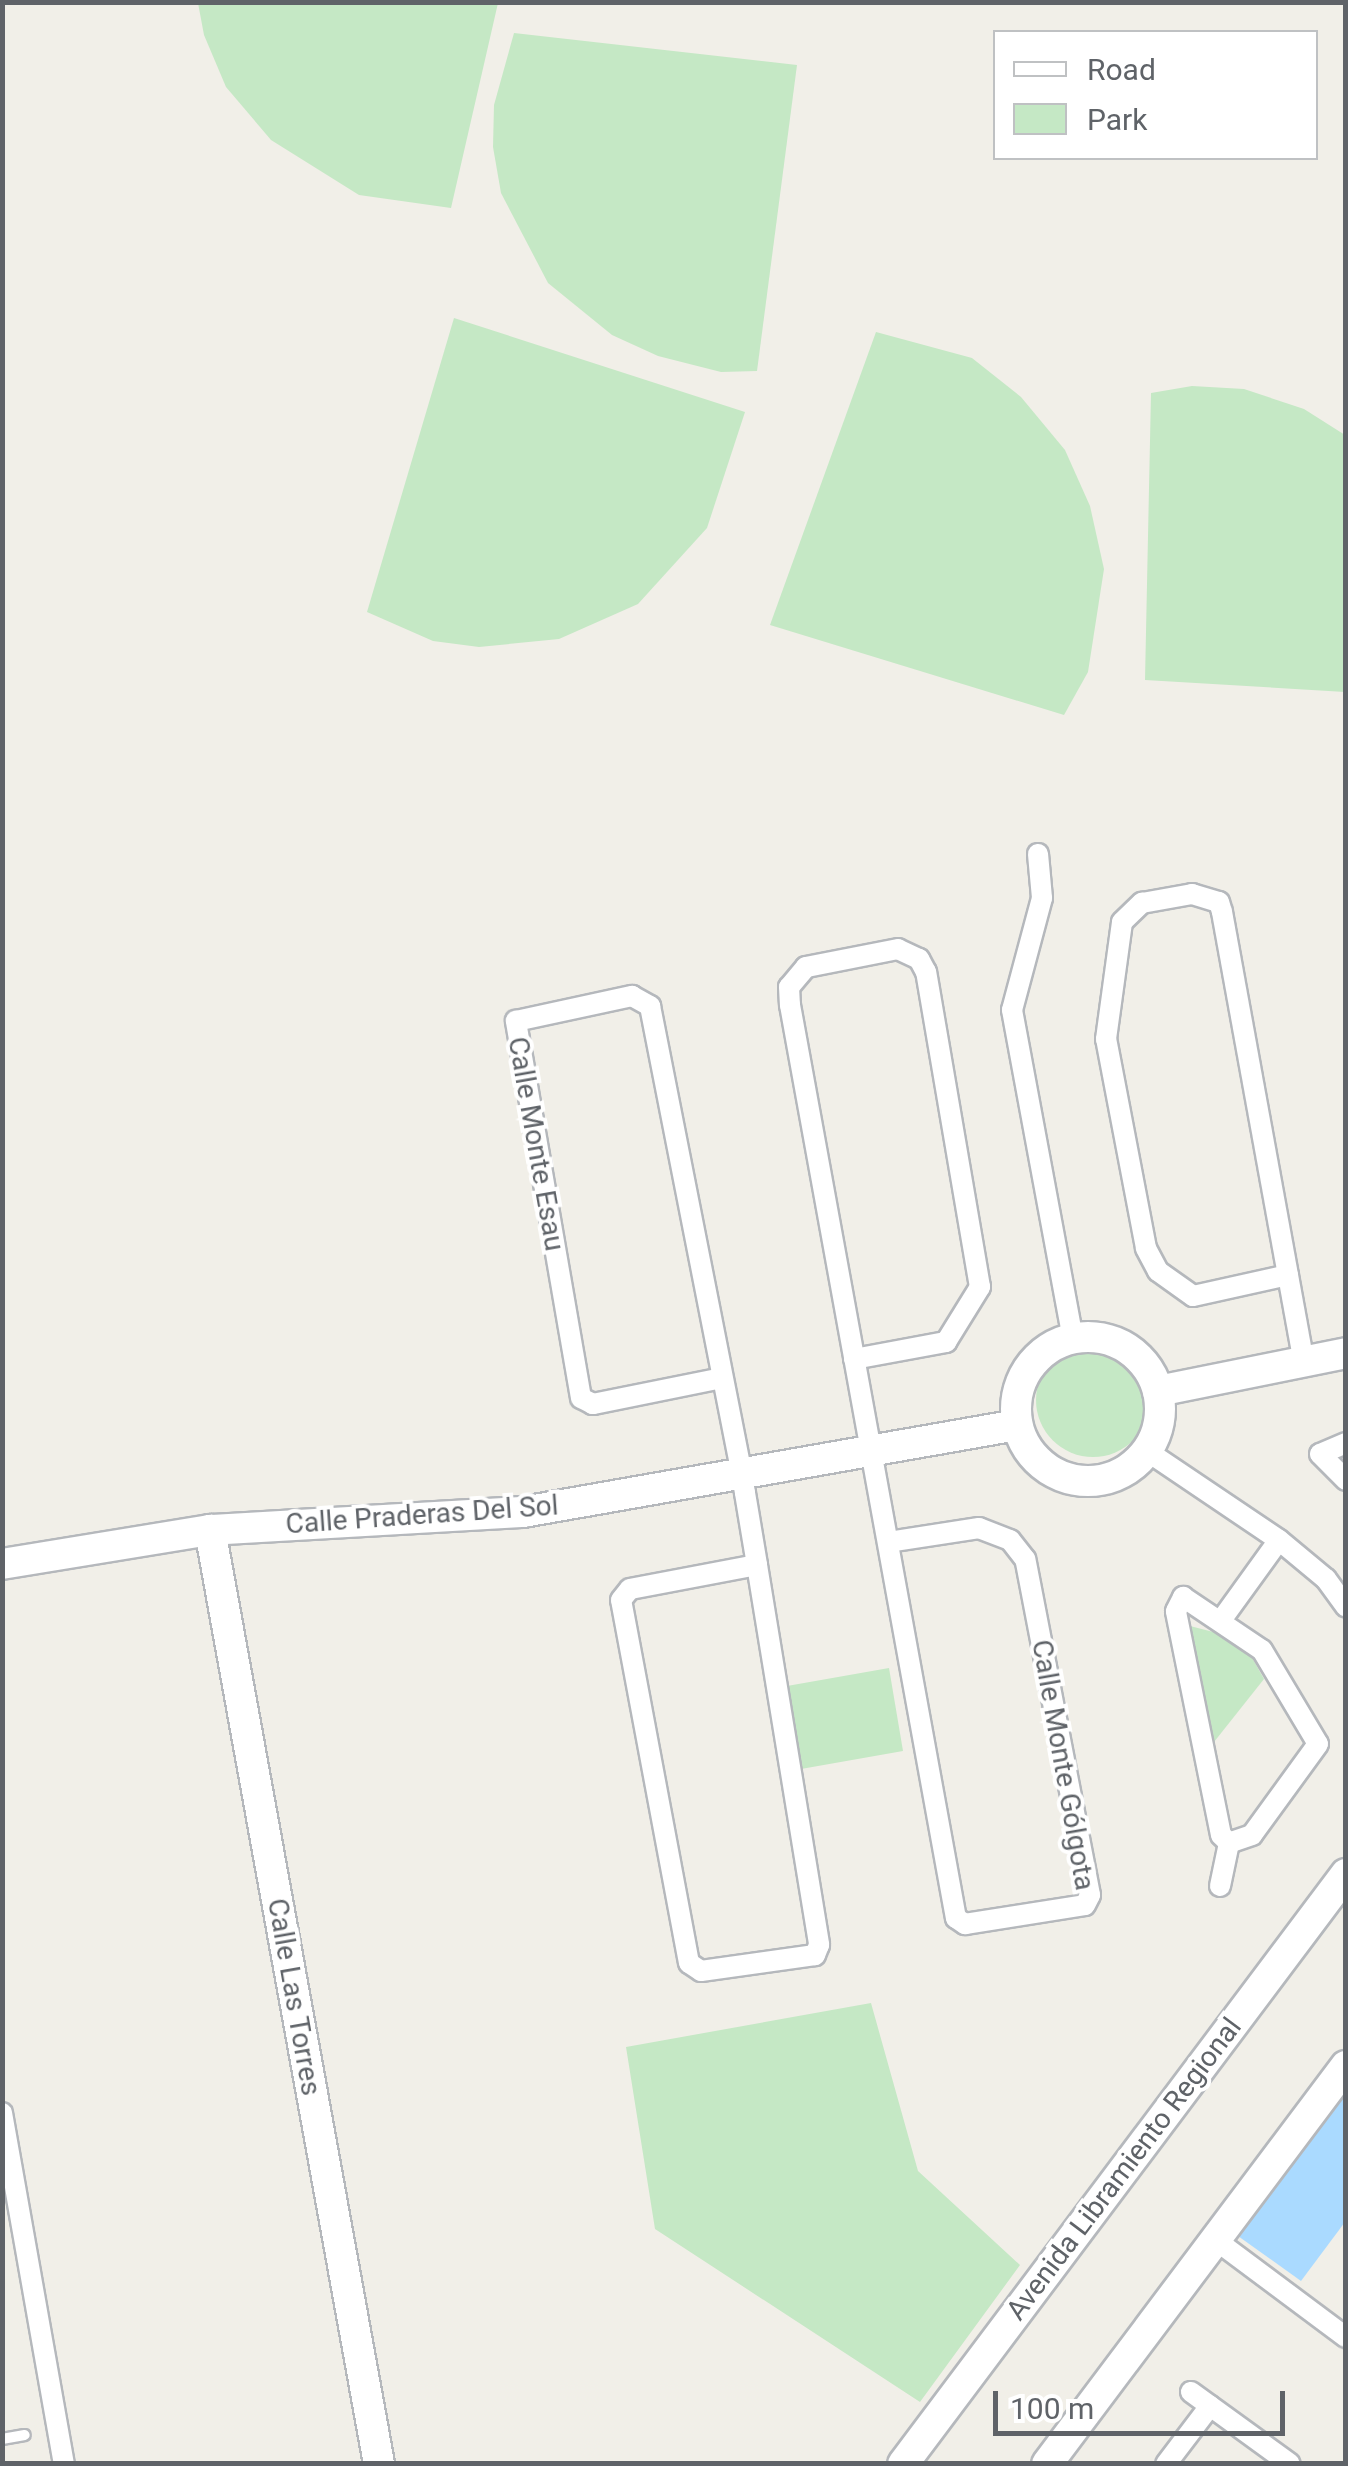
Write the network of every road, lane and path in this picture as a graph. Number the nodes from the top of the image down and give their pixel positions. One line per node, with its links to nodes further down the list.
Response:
1 (1038, 854): 3 (street)
2 (1288, 1275): 2 (street); 6 (street)
3 (1073, 1338): 8 (street); 9 (street)
4 (1346, 1354): 6 (street)
5 (854, 1359): 5 (street, Calle Monte Gólgota); 11 (street, Calle Monte Gólgota)
6 (1304, 1362): 8 (street)
7 (722, 1378): 7 (street, Calle Monte Esau); 13 (street, Calle Monte Esau)
8 (1158, 1391): 12 (street)
9 (1017, 1425): 11 (street, Calle Praderas Del Sol); 12 (street)
10 (1346, 1443): 14 (street)
11 (870, 1448): 13 (street, Calle Praderas Del Sol); 17 (street, Calle Monte Gólgota)
12 (1147, 1451): 16 (street)
13 (741, 1470): 15 (street, Calle Praderas Del Sol); 19 (street, Calle Monte Esau)
14 (1346, 1480)
15 (210, 1530): 18 (street, Calle Praderas Del Sol); 34 (street, Calle Las Torres)
16 (1279, 1540): 20 (street); 21 (street)
17 (889, 1542): 17 (street, Calle Monte Gólgota)
18 (2, 1564)
19 (757, 1566): 19 (street, Calle Monte Esau)
20 (1346, 1608)
21 (1222, 1618): 22 (street); 22 (street)
22 (1229, 1843): 24 (street)
23 (1346, 1874): 36 (street, Avenida Libramiento Regional)
24 (1220, 1886)
25 (1346, 2066): 28 (street)
26 (2, 2112): 27 (street)
27 (3, 2120): 35 (street)
28 (1217, 2240): 29 (street); 37 (street)
29 (1346, 2337)
30 (1191, 2392): 31 (street)
31 (1210, 2406): 38 (street); 39 (street)
32 (26, 2435): 33 (lane)
33 (2, 2439)
34 (377, 2463)
35 (64, 2464)
36 (903, 2464)
37 (1047, 2464)
38 (1166, 2464)
39 (1290, 2464)

